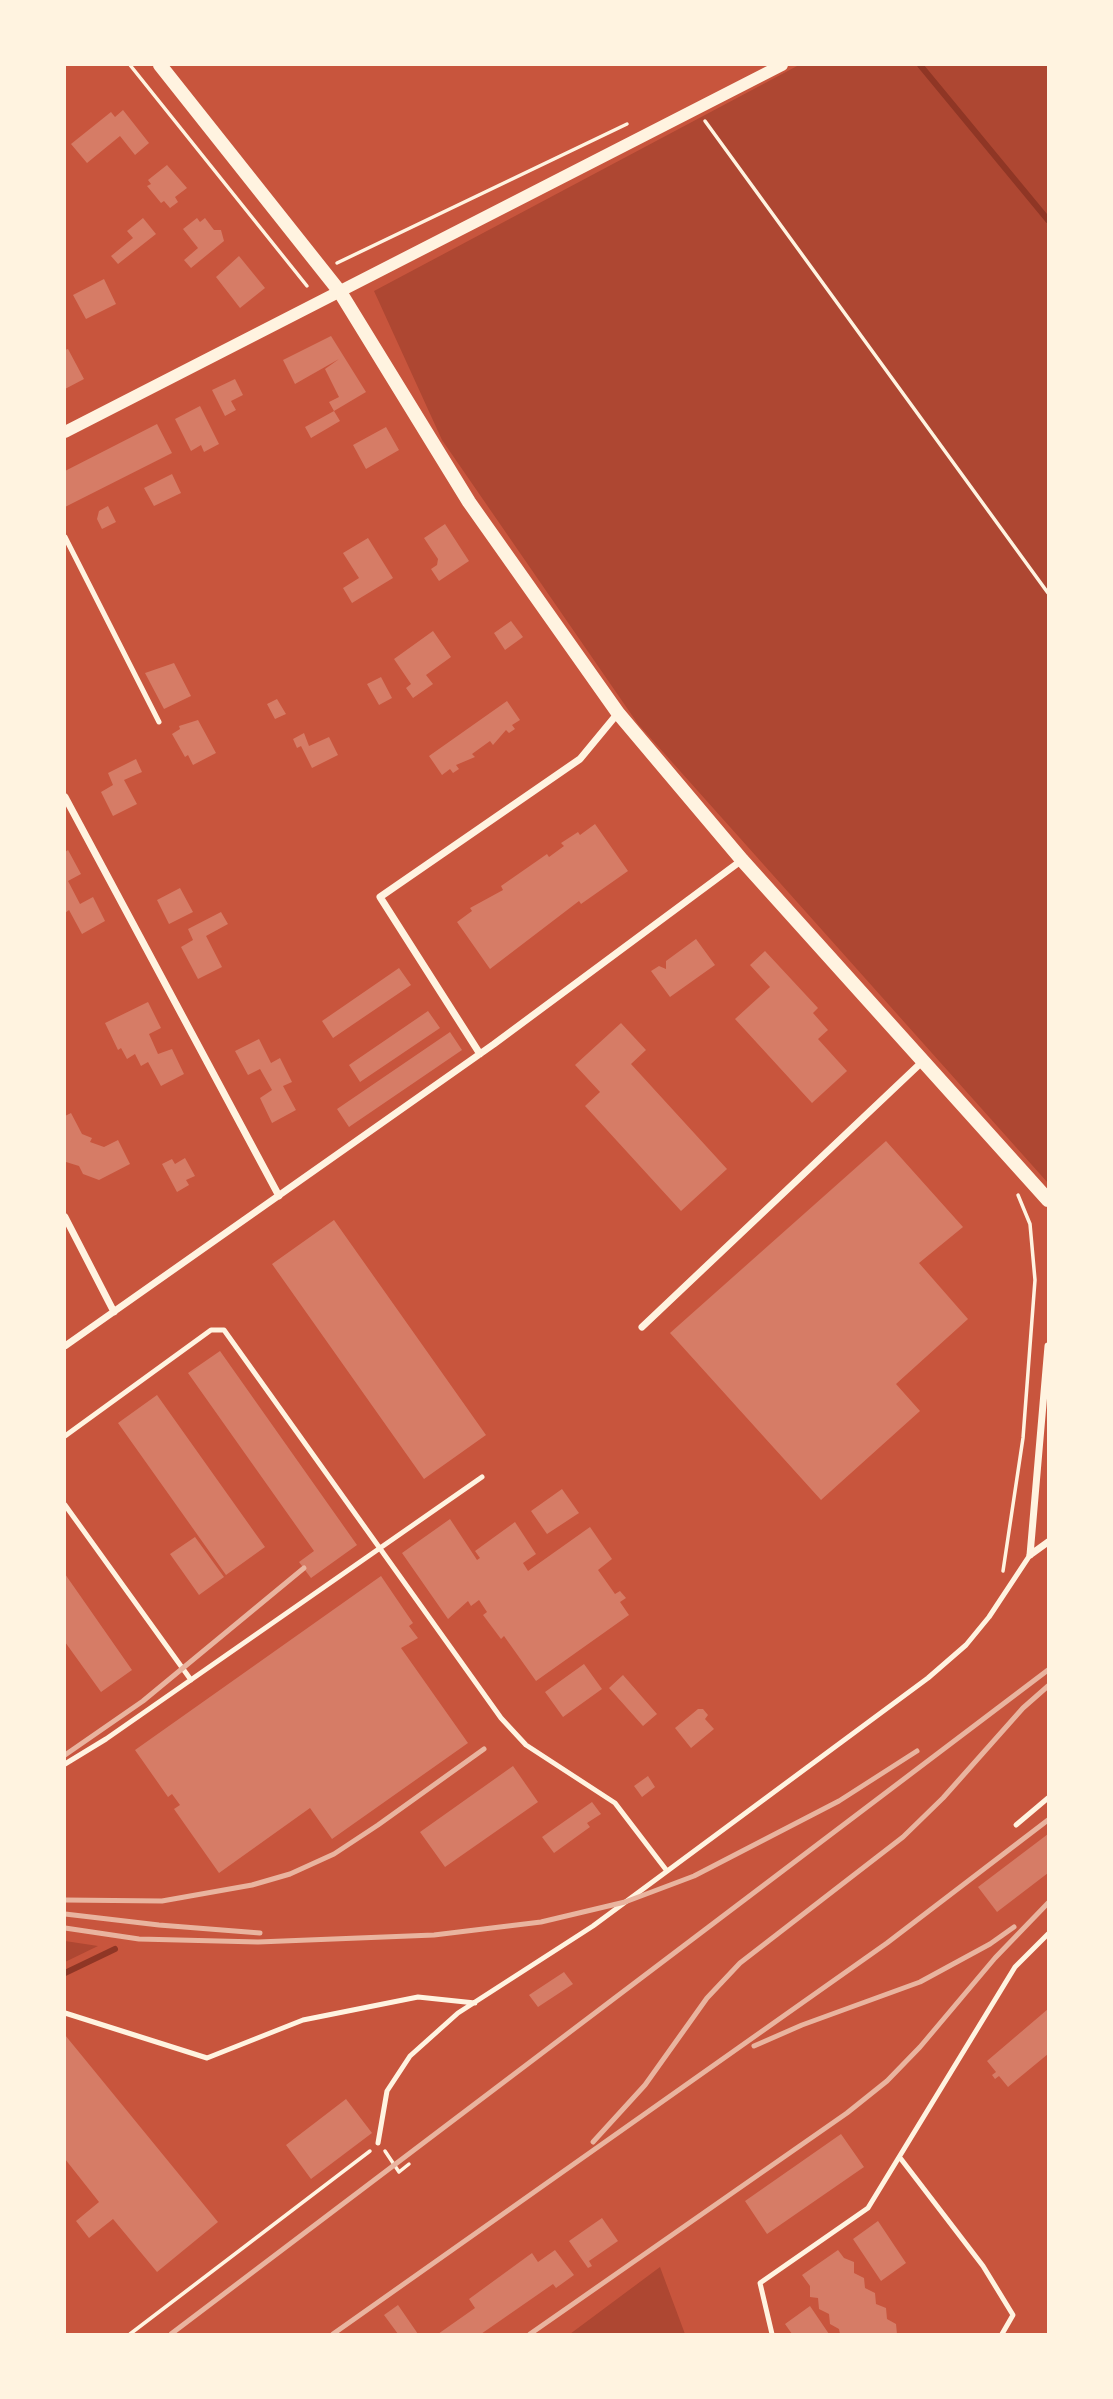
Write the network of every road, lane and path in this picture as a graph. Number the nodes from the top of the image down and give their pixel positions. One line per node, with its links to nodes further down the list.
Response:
1 (130, 65): 6 (path)
2 (159, 65): 6 (main road)
3 (782, 65): 4 (street)
4 (696, 108): 7 (street); 10 (path)
5 (637, 119): 6 (path)
6 (324, 269): 7 (main road)
7 (340, 292): 8 (street); 11 (main road)
8 (65, 432)
9 (65, 537): 12 (lane)
10 (1048, 593)
11 (618, 713): 14 (main road); 15 (street)
12 (159, 722)
13 (65, 797): 18 (street)
14 (742, 860): 15 (street); 16 (main road)
15 (480, 1054): 18 (street)
16 (923, 1061): 19 (main road); 22 (street)
17 (1016, 1190): 31 (path)
18 (279, 1196): 21 (street)
19 (1048, 1200)
20 (65, 1217): 21 (street)
21 (114, 1312): 23 (street)
22 (642, 1327)
23 (65, 1346)
24 (1048, 1346): 30 (street)
25 (65, 1436): 29 (lane)
26 (482, 1477): 29 (lane)
27 (65, 1505): 32 (lane)
28 (1048, 1542): 30 (street)
29 (380, 1549): 32 (lane); 36 (lane)
30 (1030, 1555): 36 (lane)
31 (999, 1579)
32 (191, 1680): 33 (lane)
33 (65, 1764)
34 (1048, 1798): 35 (lane)
35 (1016, 1825)
36 (667, 1871): 38 (lane)
37 (1048, 1934): 41 (lane)
38 (475, 2003): 39 (lane); 40 (lane)
39 (65, 2013)
40 (378, 2143): 42 (path); 43 (path)
41 (901, 2159): 44 (lane); 45 (lane)
42 (409, 2164)
43 (130, 2334)
44 (772, 2334)
45 (1002, 2334)

